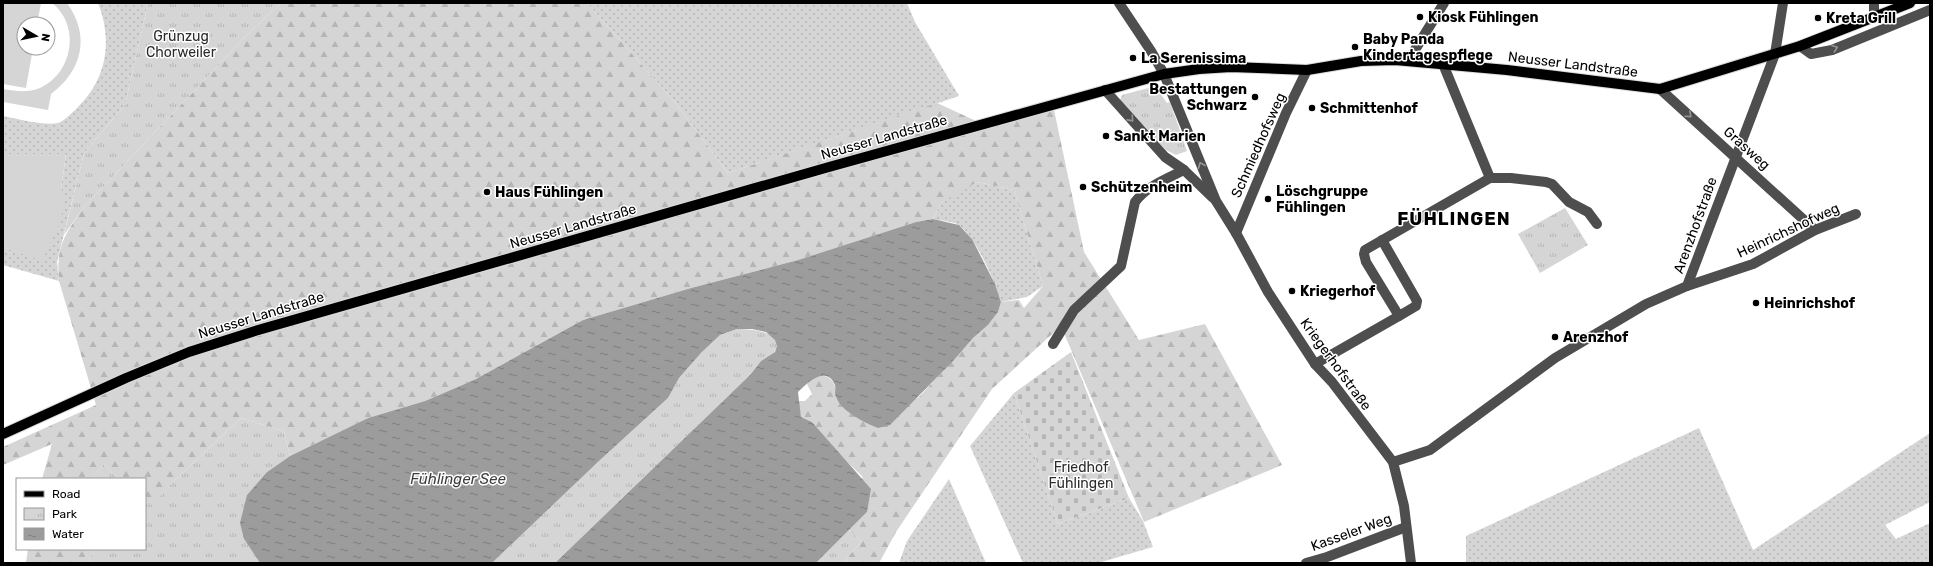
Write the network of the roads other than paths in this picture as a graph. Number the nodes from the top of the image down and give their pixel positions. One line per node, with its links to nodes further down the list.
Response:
1 (1119, 3): 13 (street, Kriegerhofstraße)
2 (1444, 3): 10 (street)
3 (1783, 3): 9 (street, Arenzhofstraße)
4 (1874, 3): 7 (street)
5 (1906, 4): 7 (main road, Neusser Landstraße)
6 (1930, 10): 8 (street, one-way to 6)
7 (1874, 18): 8 (main road, Neusser Landstraße)
8 (1800, 46): 9 (main road, Neusser Landstraße)
9 (1775, 54): 14 (main road, Neusser Landstraße); 16 (street, Arenzhofstraße)
10 (1408, 61): 11 (main road, Neusser Landstraße); 12 (main road, Neusser Landstraße)
11 (1443, 64): 14 (main road, Neusser Landstraße); 18 (street)
12 (1307, 70): 13 (main road, Neusser Landstraße); 23 (street, Schmiedhofsweg)
13 (1164, 74): 15 (main road, Neusser Landstraße); 19 (street, Kriegerhofstraße, one-way to 13)
14 (1660, 89): 16 (street, Grasweg, one-way to 16)
15 (1105, 90): 17 (street, Kriegerhofstraße, one-way to 17); 29 (main road, Neusser Landstraße)
16 (1735, 156): 22 (street, Grasweg); 25 (street, Arenzhofstraße)
17 (1184, 170): 19 (street, Kriegerhofstraße); 27 (street)
18 (1490, 178): 21 (street); 24 (street)
19 (1216, 201): 23 (street, Kriegerhofstraße)
20 (1856, 214): 22 (street, Heinrichshofweg)
21 (1597, 224)
22 (1815, 230): 25 (street, Heinrichshofweg)
23 (1236, 233): 28 (street, Kriegerhofstraße)
24 (1382, 240): 26 (street); 26 (street)
25 (1687, 286): 30 (street, Arenzhofstraße)
26 (1399, 316): 28 (street)
27 (1053, 344)
28 (1315, 364): 30 (street, Kriegerhofstraße)
29 (3, 434)
30 (1393, 462): 31 (street, Kriegerhofstraße)
31 (1406, 527): 32 (street, Kasseler Weg); 33 (street, Kriegerhofstraße)
32 (1306, 563)
33 (1410, 563)

